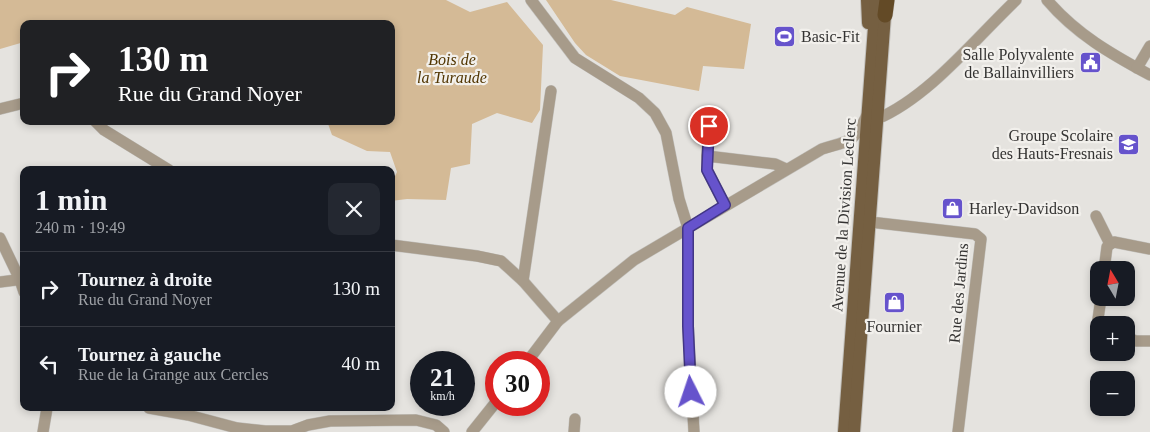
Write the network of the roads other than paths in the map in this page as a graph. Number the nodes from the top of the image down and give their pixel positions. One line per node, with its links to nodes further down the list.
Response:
1 (531, 0): 23 (street)
2 (867, 0): 8 (main road)
3 (876, 0): 8 (main road, Avenue de la Division Leclerc)
4 (1016, 0): 14 (street)
5 (1047, 0): 9 (street)
6 (886, 8): 14 (main road, Avenue de la Division Leclerc)
7 (1150, 46): 9 (street)
8 (870, 68): 14 (main road, Avenue de la Division Leclerc)
9 (1137, 68): 10 (street)
10 (1150, 75)
11 (551, 91): 31 (street)
12 (20, 104): 13 (street)
13 (0, 109)
14 (873, 114): 19 (street); 22 (main road, Avenue de la Division Leclerc); 46 (main road, Avenue de la Division Leclerc)
15 (99, 125): 18 (street)
16 (709, 126): 17 (street)
17 (707, 156): 19 (street); 20 (street)
18 (162, 166)
19 (786, 169): 20 (street)
20 (725, 205): 23 (street)
21 (1096, 216): 25 (street)
22 (870, 222): 47 (main road, Avenue de la Division Leclerc); 48 (street, Rue des Jardins)
23 (688, 228): 33 (street); 45 (street)
24 (0, 238): 29 (street)
25 (1110, 244): 27 (street); 28 (street)
26 (395, 246): 31 (street)
27 (1150, 249)
28 (1106, 261)
29 (20, 276)
30 (20, 280): 32 (street)
31 (523, 281): 33 (street)
32 (0, 282)
33 (558, 321): 36 (street)
34 (1135, 341): 35 (street)
35 (1150, 341)
36 (535, 351)
37 (46, 411): 41 (street)
38 (166, 411): 42 (street)
39 (485, 416): 43 (street)
40 (574, 419): 44 (street)
41 (43, 432)
42 (444, 432)
43 (472, 432)
44 (574, 432)
45 (694, 432)
46 (844, 432)
47 (854, 432)
48 (958, 432)

